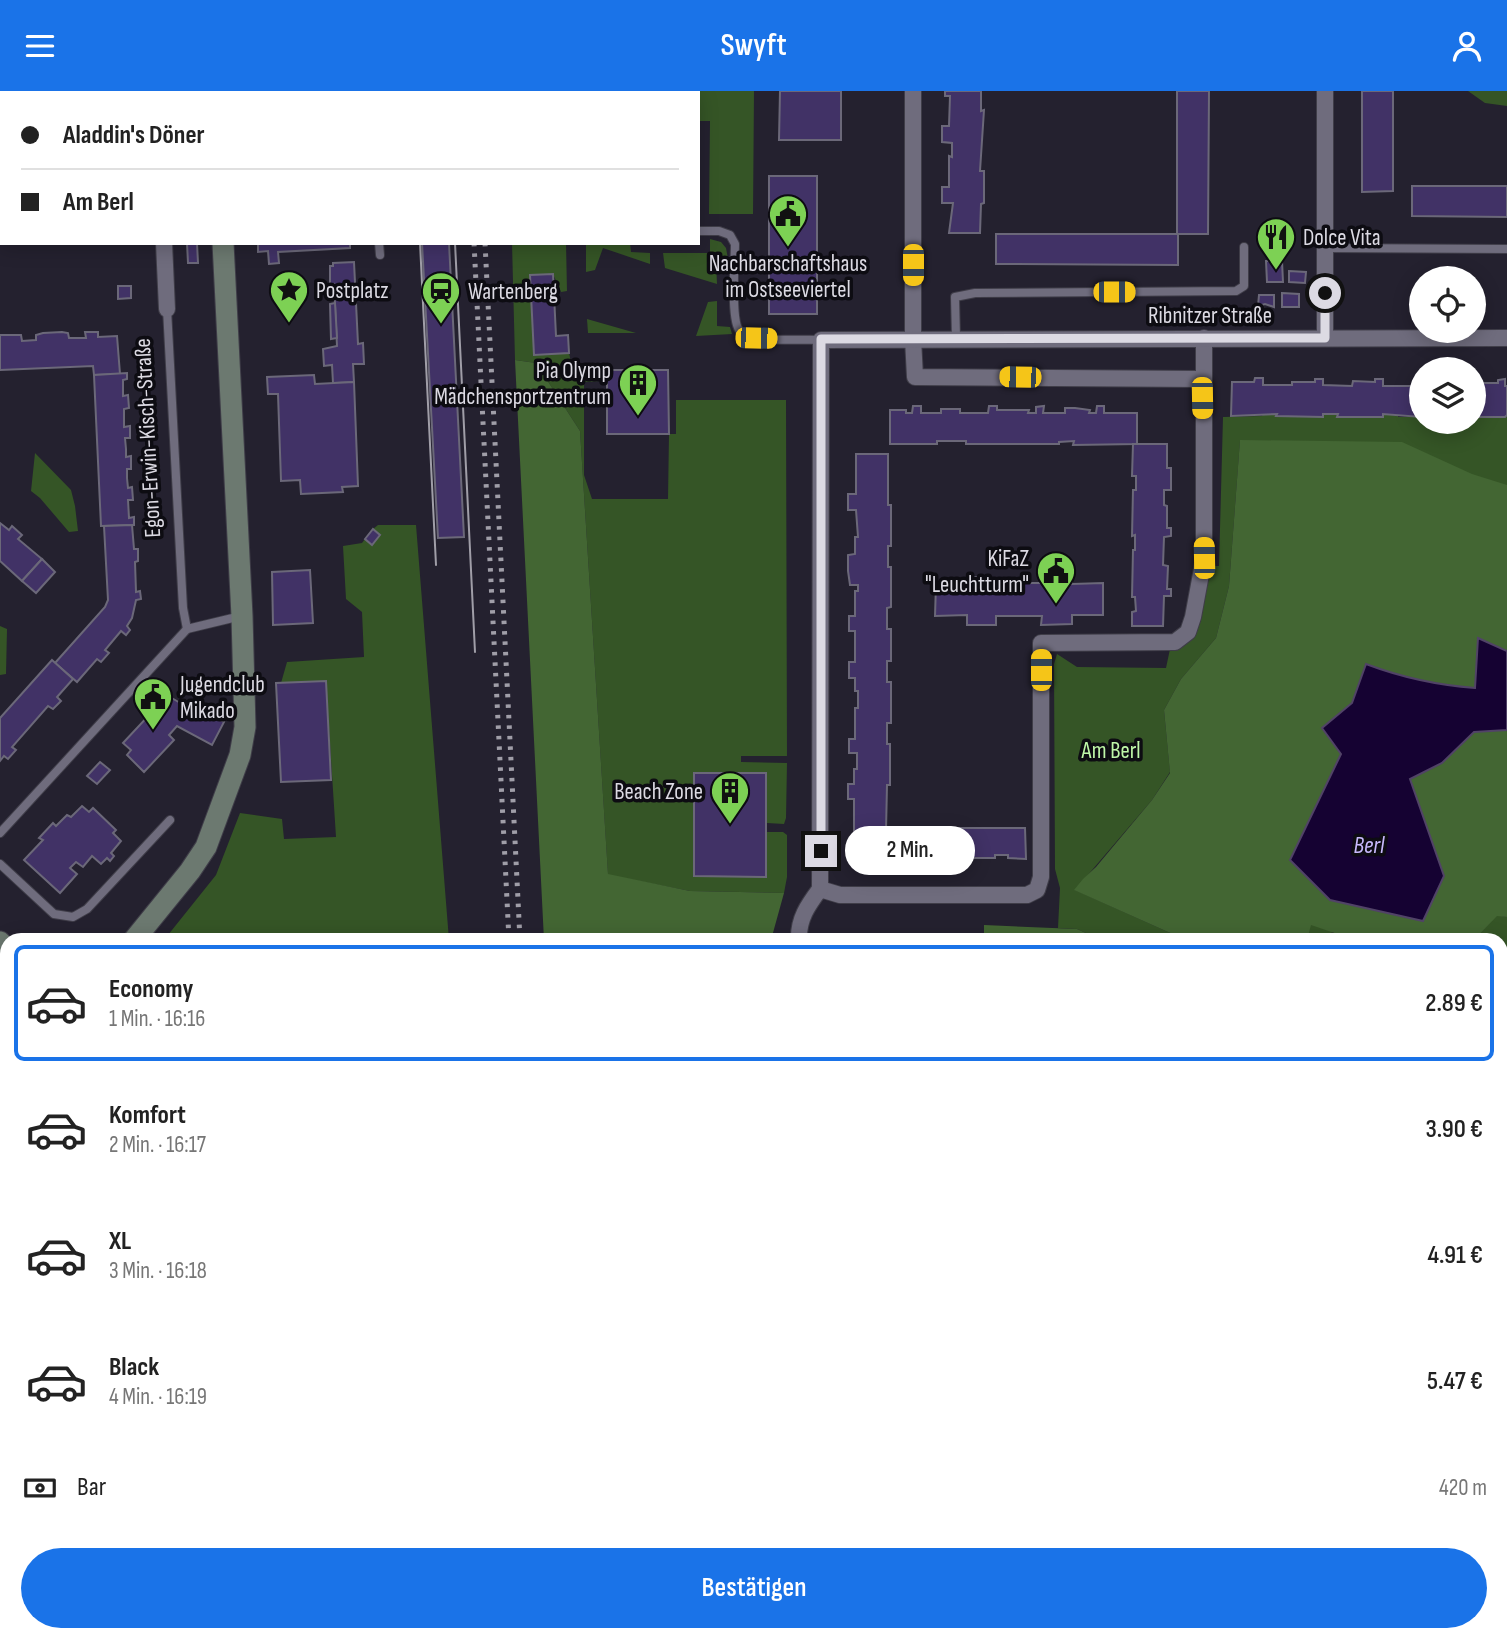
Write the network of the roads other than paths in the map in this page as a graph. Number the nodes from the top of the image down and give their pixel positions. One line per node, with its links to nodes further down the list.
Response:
1 (913, 91): 17 (street)
2 (1325, 91): 8 (street)
3 (700, 231): 16 (lane)
4 (164, 245): 11 (street, Egon-Erwin-Kisch-Straße)
5 (223, 245): 19 (street)
6 (379, 245): 10 (lane)
7 (1244, 247): 12 (lane, Ribnitzer Straße)
8 (1325, 248): 9 (lane); 14 (street)
9 (1507, 249)
10 (380, 255)
11 (167, 309): 20 (lane, Egon-Erwin-Kisch-Straße)
12 (956, 338): 13 (street, Ribnitzer Straße); 17 (street, Ribnitzer Straße)
13 (1204, 338): 14 (street, Ribnitzer Straße); 18 (street)
14 (1325, 338): 15 (street, Ribnitzer Straße)
15 (1507, 338)
16 (821, 339): 17 (street, Ribnitzer Straße); 24 (street)
17 (913, 339): 18 (street)
18 (1202, 379): 24 (street)
19 (242, 615): 20 (lane); 25 (street)
20 (187, 629): 22 (lane)
21 (170, 820): 23 (lane)
22 (0, 833)
23 (0, 864)
24 (820, 889): 26 (street)
25 (140, 933)
26 (799, 933)

